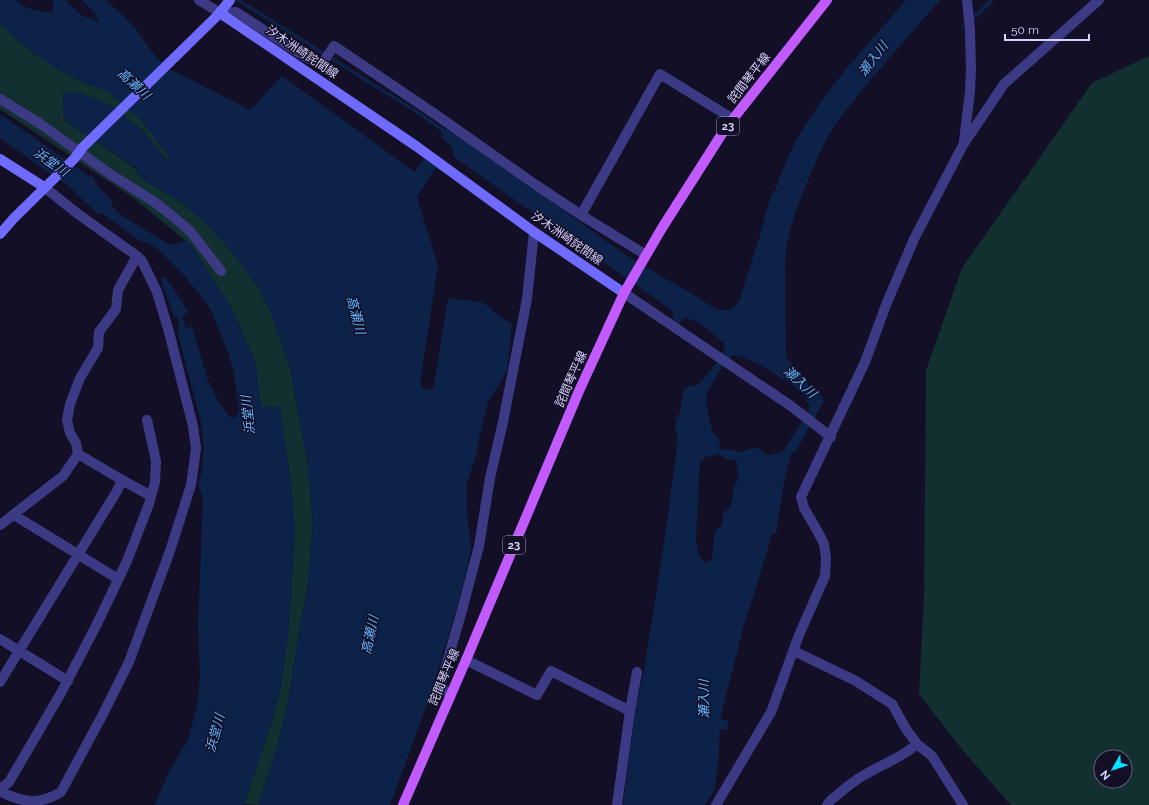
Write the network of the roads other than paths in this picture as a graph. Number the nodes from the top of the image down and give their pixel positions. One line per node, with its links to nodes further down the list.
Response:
1 (199, 0): 6 (street)
2 (827, 0): 8 (main road, 詫間琴平線 / 23)
3 (967, 0): 9 (street)
4 (1099, 0): 9 (street)
5 (229, 1): 6 (main road)
6 (219, 15): 10 (main road); 13 (street); 14 (main road, 汐木洲崎詫間線)
7 (0, 99): 10 (street)
8 (733, 119): 13 (street); 17 (main road, 詫間琴平線 / 23)
9 (963, 145): 21 (street)
10 (79, 153): 12 (main road); 18 (street)
11 (0, 159): 12 (main road)
12 (44, 187): 15 (main road); 16 (street)
13 (581, 215): 17 (street)
14 (534, 232): 19 (main road, 汐木洲崎詫間線); 36 (street)
15 (0, 234)
16 (137, 256): 22 (street); 40 (street)
17 (644, 258): 19 (main road, 詫間琴平線 / 23)
18 (221, 271)
19 (626, 290): 21 (street); 32 (main road, 詫間琴平線 / 23)
20 (148, 420): 24 (street)
21 (831, 437): 31 (street)
22 (78, 454): 23 (street); 25 (street)
23 (122, 480): 24 (street); 27 (street)
24 (151, 496): 28 (street)
25 (14, 515): 26 (street); 27 (street)
26 (0, 525)
27 (77, 555): 28 (street); 30 (street)
28 (118, 579): 34 (street)
29 (0, 639): 30 (street)
30 (19, 650): 34 (street); 35 (street)
31 (794, 651): 38 (street); 43 (street)
32 (466, 660): 36 (main road, 詫間琴平線 / 23); 37 (street)
33 (637, 672): 37 (street)
34 (68, 681): 39 (street)
35 (0, 682)
36 (451, 695): 41 (main road, 詫間琴平線 / 23)
37 (630, 710): 42 (street)
38 (917, 744): 44 (street); 45 (street)
39 (0, 790): 40 (street)
40 (20, 803)
41 (403, 805)
42 (617, 805)
43 (716, 805)
44 (827, 805)
45 (963, 805)

